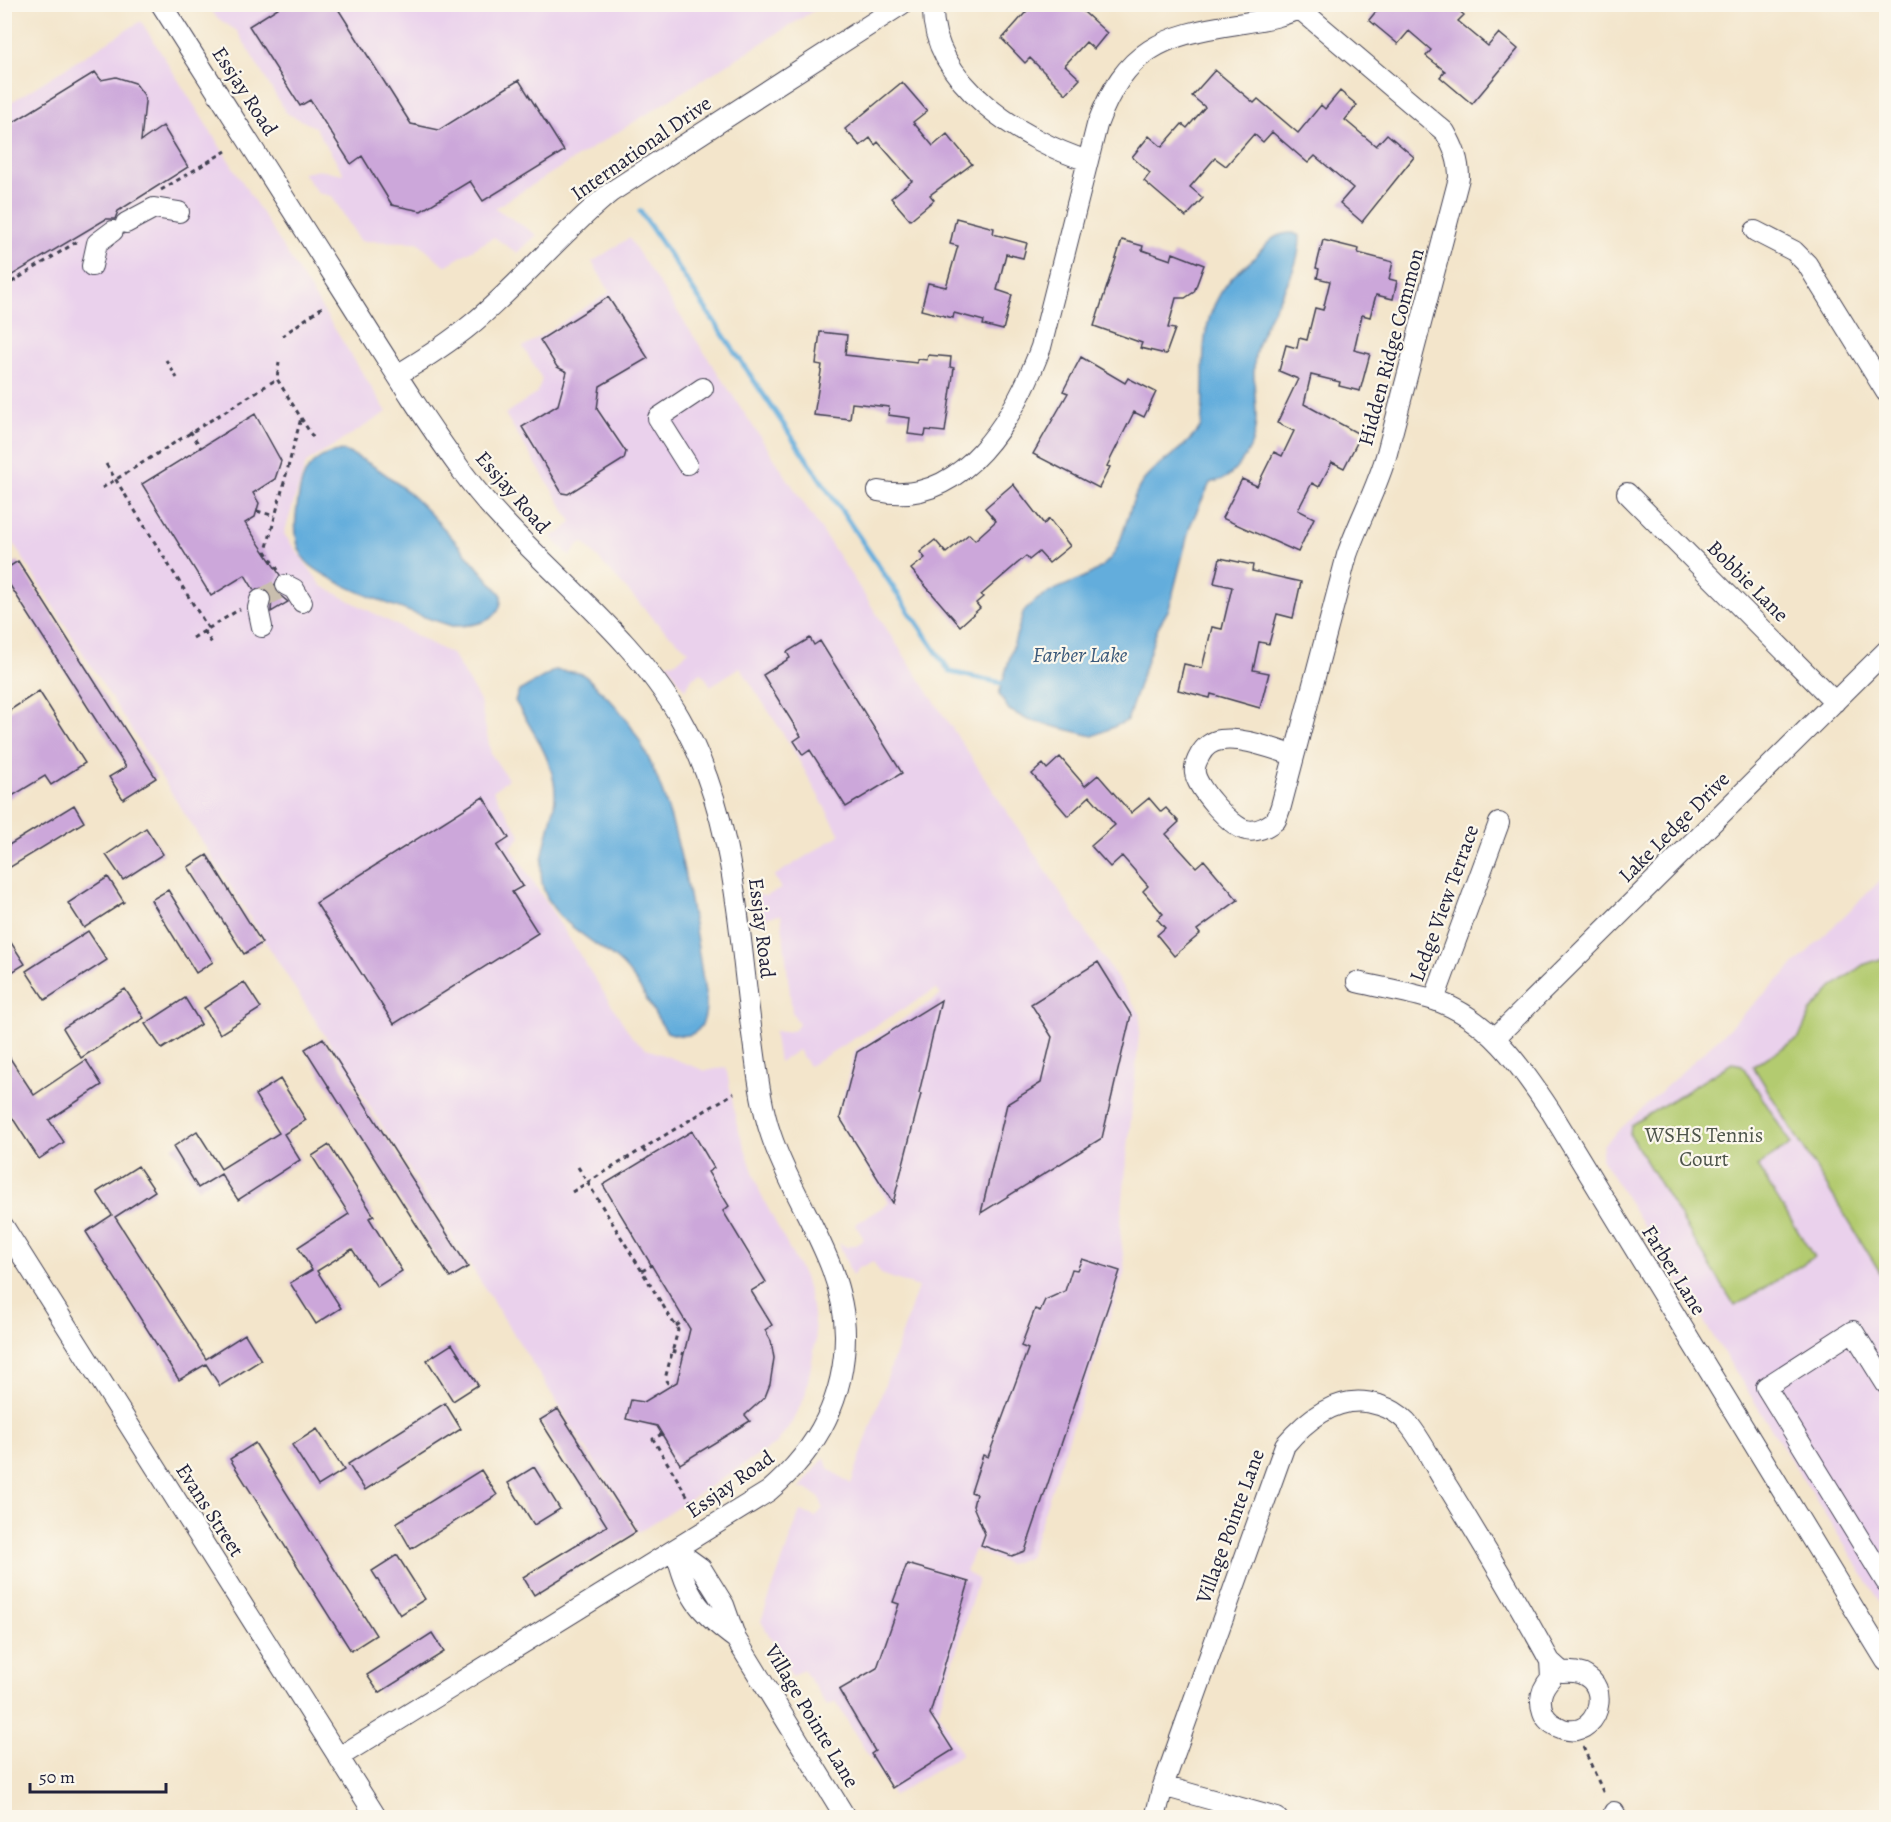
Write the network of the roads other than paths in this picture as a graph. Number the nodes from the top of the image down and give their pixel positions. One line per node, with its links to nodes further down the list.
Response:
1 (161, 4): 9 (street, Essjay Road)
2 (902, 4): 9 (street, International Drive)
3 (933, 4): 5 (street)
4 (1304, 7): 5 (street, Hidden Ridge Common); 21 (street, Hidden Ridge Common)
5 (1088, 161): 13 (street, Hidden Ridge Common)
6 (179, 212): 8 (street)
7 (1755, 231): 11 (street)
8 (92, 266)
9 (397, 375): 28 (street, Essjay Road)
10 (704, 388): 12 (street)
11 (1887, 392)
12 (687, 464)
13 (878, 491)
14 (1627, 493): 20 (street, Bobbie Lane)
15 (283, 578): 17 (street)
16 (261, 600): 18 (street)
17 (302, 602)
18 (262, 627)
19 (1887, 651): 20 (street, Lake Ledge Drive)
20 (1835, 702): 25 (street, Lake Ledge Drive)
21 (1294, 755): 21 (street, Hidden Ridge Common)
22 (1499, 823): 24 (street, Ledge View Terrace)
23 (1357, 982): 24 (street, Farber Lane)
24 (1434, 1000): 25 (street, Farber Lane)
25 (1495, 1038): 31 (street, Farber Lane)
26 (4, 1227): 32 (street, Evans Street)
27 (1887, 1384): 29 (street)
28 (676, 1550): 32 (street, Essjay Road); 36 (street, Village Pointe Lane)
29 (1887, 1582)
30 (1550, 1661): 30 (street); 33 (street, Village Pointe Lane)
31 (1887, 1661)
32 (339, 1757): 35 (street, Evans Street)
33 (1163, 1786): 34 (street); 37 (street, Village Pointe Lane)
34 (1247, 1814): 38 (street)
35 (377, 1818)
36 (846, 1818)
37 (1155, 1818)
38 (1277, 1818)

